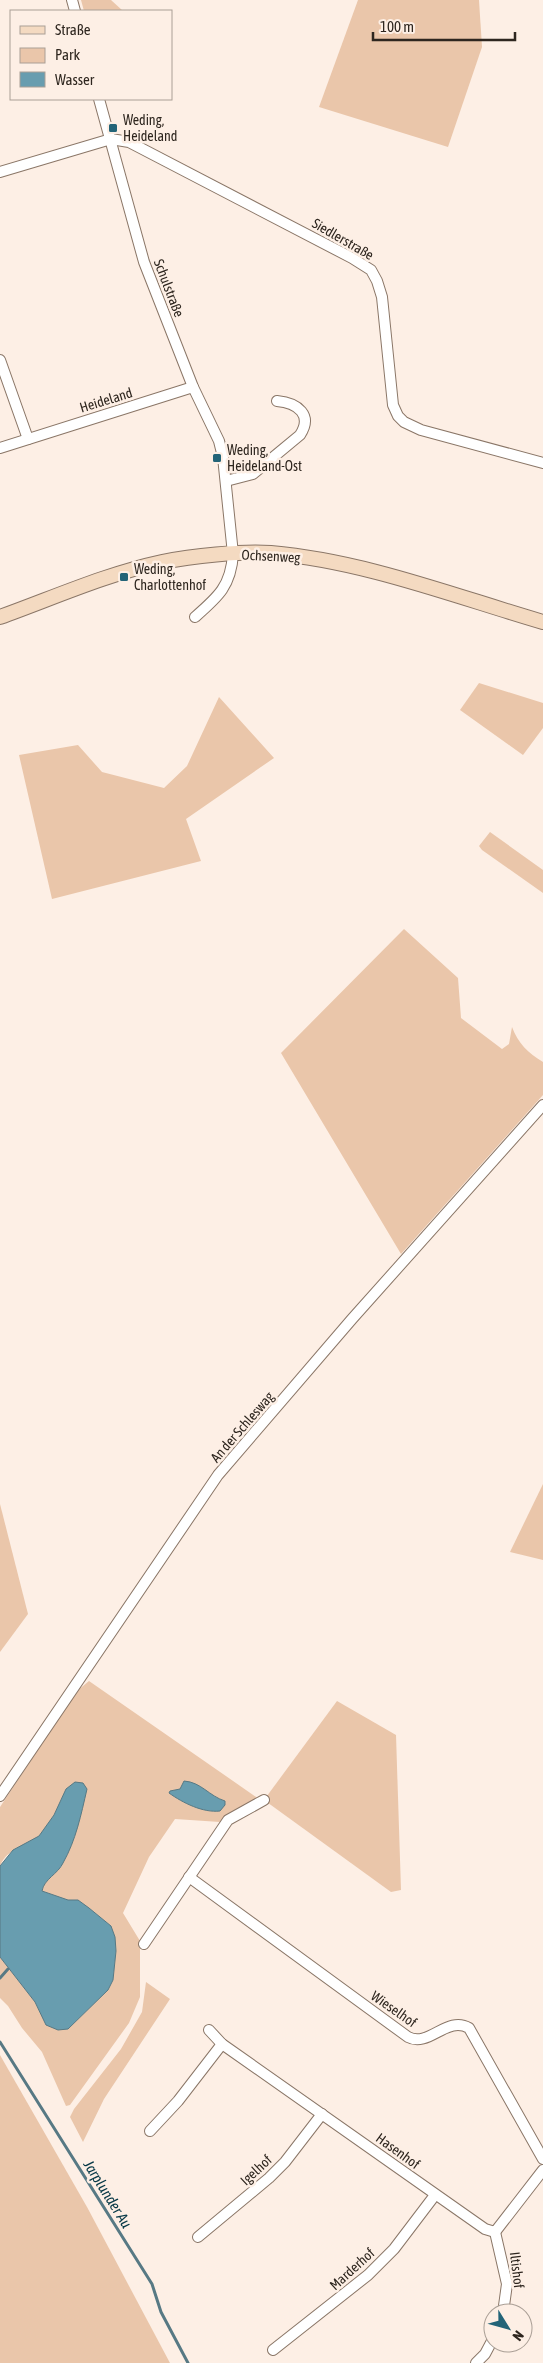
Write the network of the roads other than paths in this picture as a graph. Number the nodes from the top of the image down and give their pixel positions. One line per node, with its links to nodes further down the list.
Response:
1 (99, 100): 2 (street, Schulstraße)
2 (111, 139): 3 (street); 5 (street, Schulstraße); 9 (street, Siedlerstraße)
3 (0, 172)
4 (0, 360): 7 (street)
5 (193, 388): 7 (street, Heideland); 10 (street, Schulstraße)
6 (277, 400): 10 (street)
7 (28, 439): 8 (street, Heideland)
8 (0, 448)
9 (543, 463)
10 (226, 481): 11 (street, Schulstraße)
11 (233, 554): 12 (main road, Ochsenweg); 13 (street, Schulstraße); 14 (main road, Ochsenweg)
12 (0, 617)
13 (195, 617)
14 (543, 622)
15 (543, 1105): 16 (street, An der Schleswag)
16 (0, 1796)
17 (264, 1800): 18 (street)
18 (189, 1877): 19 (street); 24 (street, Wieselhof)
19 (144, 1944)
20 (208, 2030): 21 (street, Hasenhof)
21 (222, 2044): 22 (street, Hasenhof); 23 (street)
22 (322, 2114): 26 (street, Hasenhof); 28 (street, Igelhof)
23 (150, 2131)
24 (543, 2159)
25 (543, 2170): 27 (street)
26 (435, 2195): 27 (street, Hasenhof); 30 (street, Marderhof)
27 (495, 2232): 29 (street, Iltishof)
28 (198, 2237)
29 (504, 2303)
30 (273, 2350)
31 (486, 2353): 32 (street)
32 (476, 2363)

